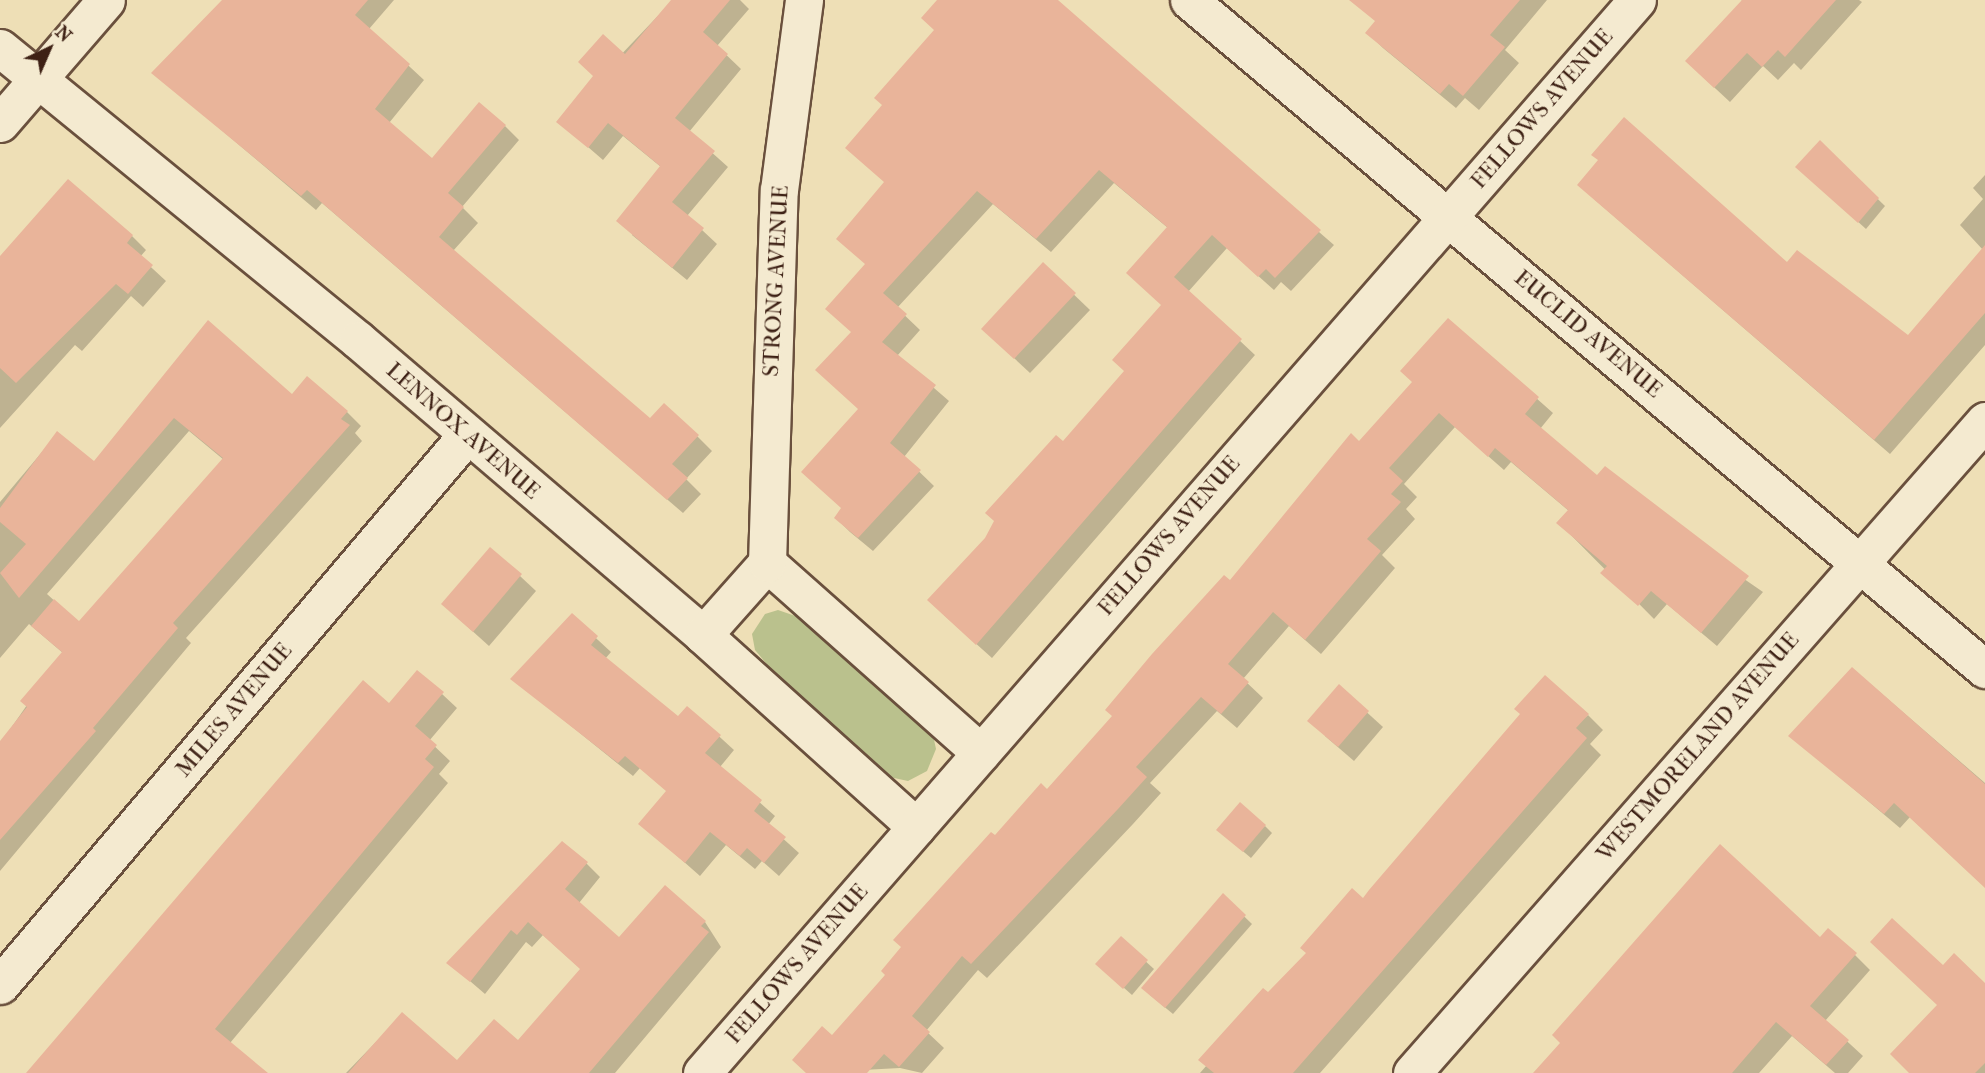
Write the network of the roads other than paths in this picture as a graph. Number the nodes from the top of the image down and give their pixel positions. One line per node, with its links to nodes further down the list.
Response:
1 (106, 0): 6 (street)
2 (804, 0): 11 (street, STRONG AVENUE)
3 (1189, 0): 8 (street, EUCLID AVENUE)
4 (1637, 0): 8 (street, FELLOWS AVENUE)
5 (0, 48): 6 (street, LENNOX AVENUE)
6 (37, 79): 7 (street); 10 (street, LENNOX AVENUE)
7 (0, 123)
8 (1448, 216): 12 (street, EUCLID AVENUE); 15 (street, FELLOWS AVENUE)
9 (1985, 421): 12 (street, WESTMORELAND AVENUE)
10 (467, 435): 13 (street, LENNOX AVENUE); 17 (street, MILES AVENUE)
11 (767, 563): 13 (street); 15 (street)
12 (1860, 563): 14 (street, EUCLID AVENUE); 19 (street, WESTMORELAND AVENUE)
13 (703, 635): 16 (street, LENNOX AVENUE)
14 (1985, 669)
15 (981, 753): 16 (street, FELLOWS AVENUE)
16 (916, 827): 18 (street, FELLOWS AVENUE)
17 (0, 985)
18 (702, 1073)
19 (1412, 1073)

